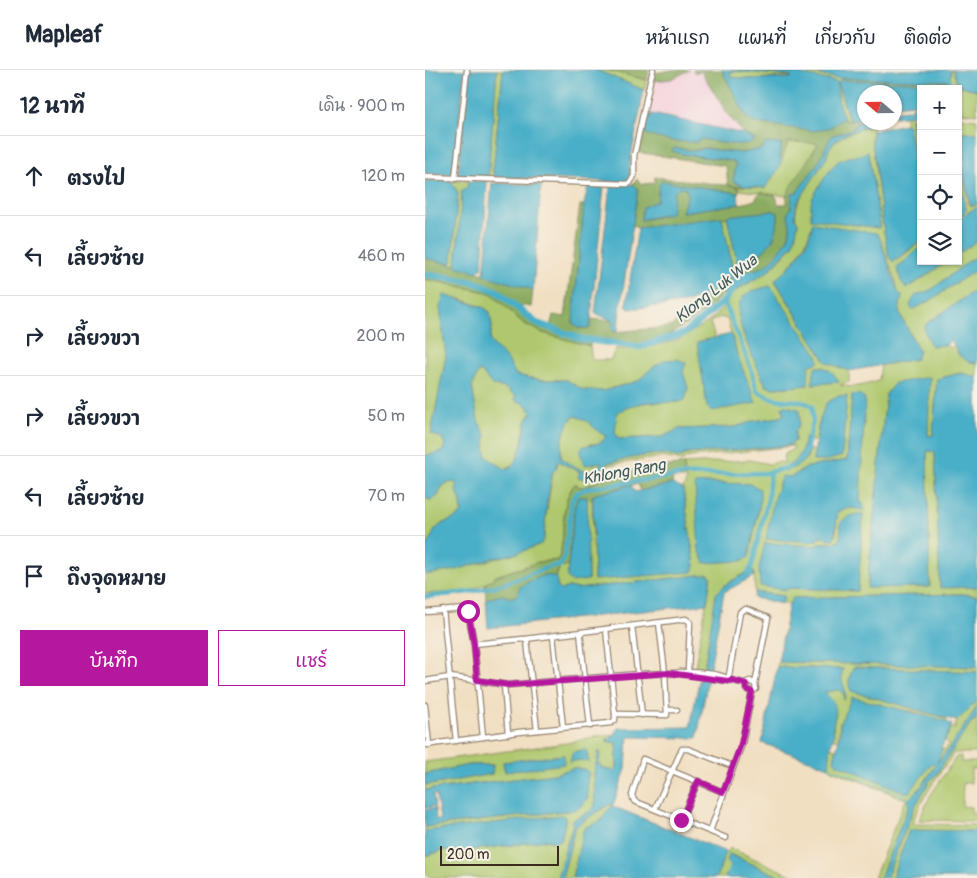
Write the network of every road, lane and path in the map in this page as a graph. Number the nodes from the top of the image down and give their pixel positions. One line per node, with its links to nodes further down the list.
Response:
1 (467, 70): 5 (street)
2 (659, 70): 3 (street)
3 (653, 71): 5 (street)
4 (425, 178): 5 (street)
5 (455, 178)
6 (443, 610): 7 (street); 14 (street); 23 (street)
7 (425, 612)
8 (659, 623): 9 (street); 15 (street); 16 (street)
9 (632, 626): 10 (street); 18 (street)
10 (606, 629): 11 (street); 20 (street)
11 (579, 632): 12 (street); 24 (street)
12 (553, 636): 13 (street); 28 (street)
13 (525, 639): 14 (street); 29 (street)
14 (474, 644): 25 (street)
15 (688, 672): 17 (street); 19 (street)
16 (665, 673): 17 (street); 18 (street); 35 (street)
17 (677, 673): 19 (street)
18 (639, 674): 20 (street); 38 (street)
19 (701, 675): 26 (street)
20 (611, 676): 24 (street); 37 (street)
21 (425, 677): 22 (street)
22 (439, 678): 23 (street); 27 (street)
23 (450, 678): 25 (street); 44 (street)
24 (585, 679): 28 (street); 39 (street)
25 (477, 680): 32 (street); 43 (street)
26 (729, 680): 30 (street); 31 (street)
27 (425, 681)
28 (558, 682): 29 (street); 40 (street)
29 (531, 683): 32 (street); 41 (street)
30 (746, 684): 31 (street); 33 (street)
31 (755, 684): 33 (street)
32 (504, 685): 42 (street)
33 (752, 692): 46 (street)
34 (425, 705): 45 (street)
35 (667, 710): 36 (street); 38 (street)
36 (677, 710)
37 (615, 714): 38 (street); 39 (street)
38 (642, 715)
39 (590, 726): 40 (street)
40 (563, 727): 41 (street)
41 (537, 730): 42 (street)
42 (508, 734): 43 (street)
43 (483, 737): 44 (street)
44 (456, 741): 45 (street)
45 (427, 745)
46 (732, 766): 47 (street); 49 (street)
47 (673, 770): 48 (street); 50 (street); 50 (street)
48 (698, 781): 49 (street); 51 (street)
49 (723, 792): 52 (street)
50 (655, 809): 51 (street)
51 (681, 820): 52 (street)
52 (710, 831): 53 (street)
53 (726, 838)

